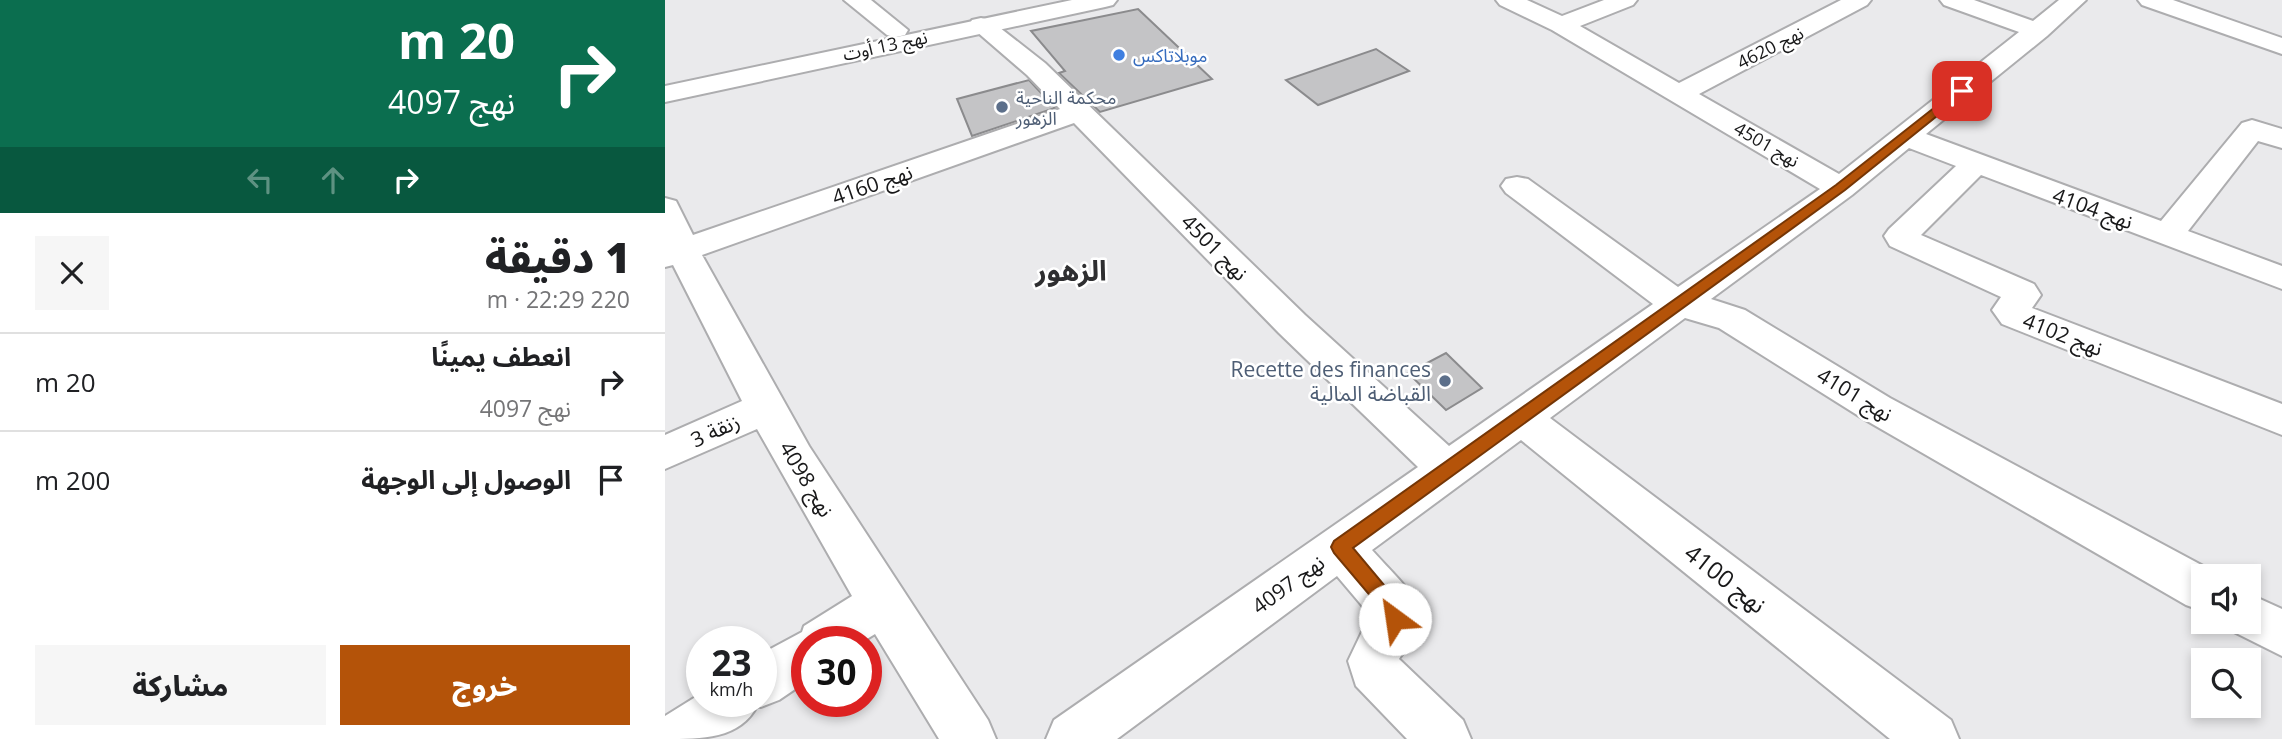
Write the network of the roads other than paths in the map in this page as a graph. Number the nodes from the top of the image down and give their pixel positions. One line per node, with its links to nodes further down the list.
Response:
1 (856, 0): 12 (street)
2 (1044, 0): 12 (street, نهج 13 أوت)
3 (1105, 0): 10 (street, نهج 13 أوت)
4 (1508, 0): 11 (street, نهج 4501)
5 (1625, 0): 11 (street)
6 (1859, 0): 16 (street, نهج 4620)
7 (1952, 0): 13 (street)
8 (2074, 0): 13 (street, نهج 4097)
9 (2150, 0): 14 (street)
10 (981, 25): 17 (street, نهج 13 أوت); 18 (street, نهج 4501)
11 (1561, 25): 16 (street, نهج 4501)
12 (895, 30): 15 (street, نهج 13 أوت)
13 (2038, 31): 19 (street, نهج 4097)
14 (2282, 46)
15 (665, 78)
16 (1680, 93): 23 (street, نهج 4501)
17 (665, 94)
18 (1079, 112): 26 (street, نهج 4160); 33 (street, نهج 4501)
19 (1905, 136): 21 (street, نهج 4104); 23 (street, نهج 4097)
20 (2282, 139): 25 (street)
21 (1975, 164): 25 (street, نهج 4104); 31 (street, نهج 4102)
22 (1517, 186): 28 (street, نهج 4101)
23 (1840, 188): 28 (street, نهج 4097)
24 (665, 208): 26 (street, نهج 4098)
25 (2168, 235): 27 (street, نهج 4104)
26 (673, 253): 29 (street, نهج 4098)
27 (2282, 278)
28 (1678, 305): 30 (street, نهج 4097); 35 (street, نهج 4101)
29 (765, 408): 32 (street, زنقة 3); 36 (street, نهج 4098)
30 (1521, 418): 33 (street, نهج 4097); 45 (street, نهج 4100)
31 (2282, 420)
32 (665, 453)
33 (1448, 470): 34 (street, نهج 4097)
34 (1340, 547): 43 (street, نهج 4097); 44 (street)
35 (2191, 583)
36 (881, 603): 38 (street); 42 (street, نهج 4098)
37 (2261, 623): 39 (street)
38 (846, 626)
39 (2282, 634)
40 (710, 717): 41 (street)
41 (677, 739)
42 (969, 739)
43 (1073, 739)
44 (1444, 739)
45 (1931, 739)

